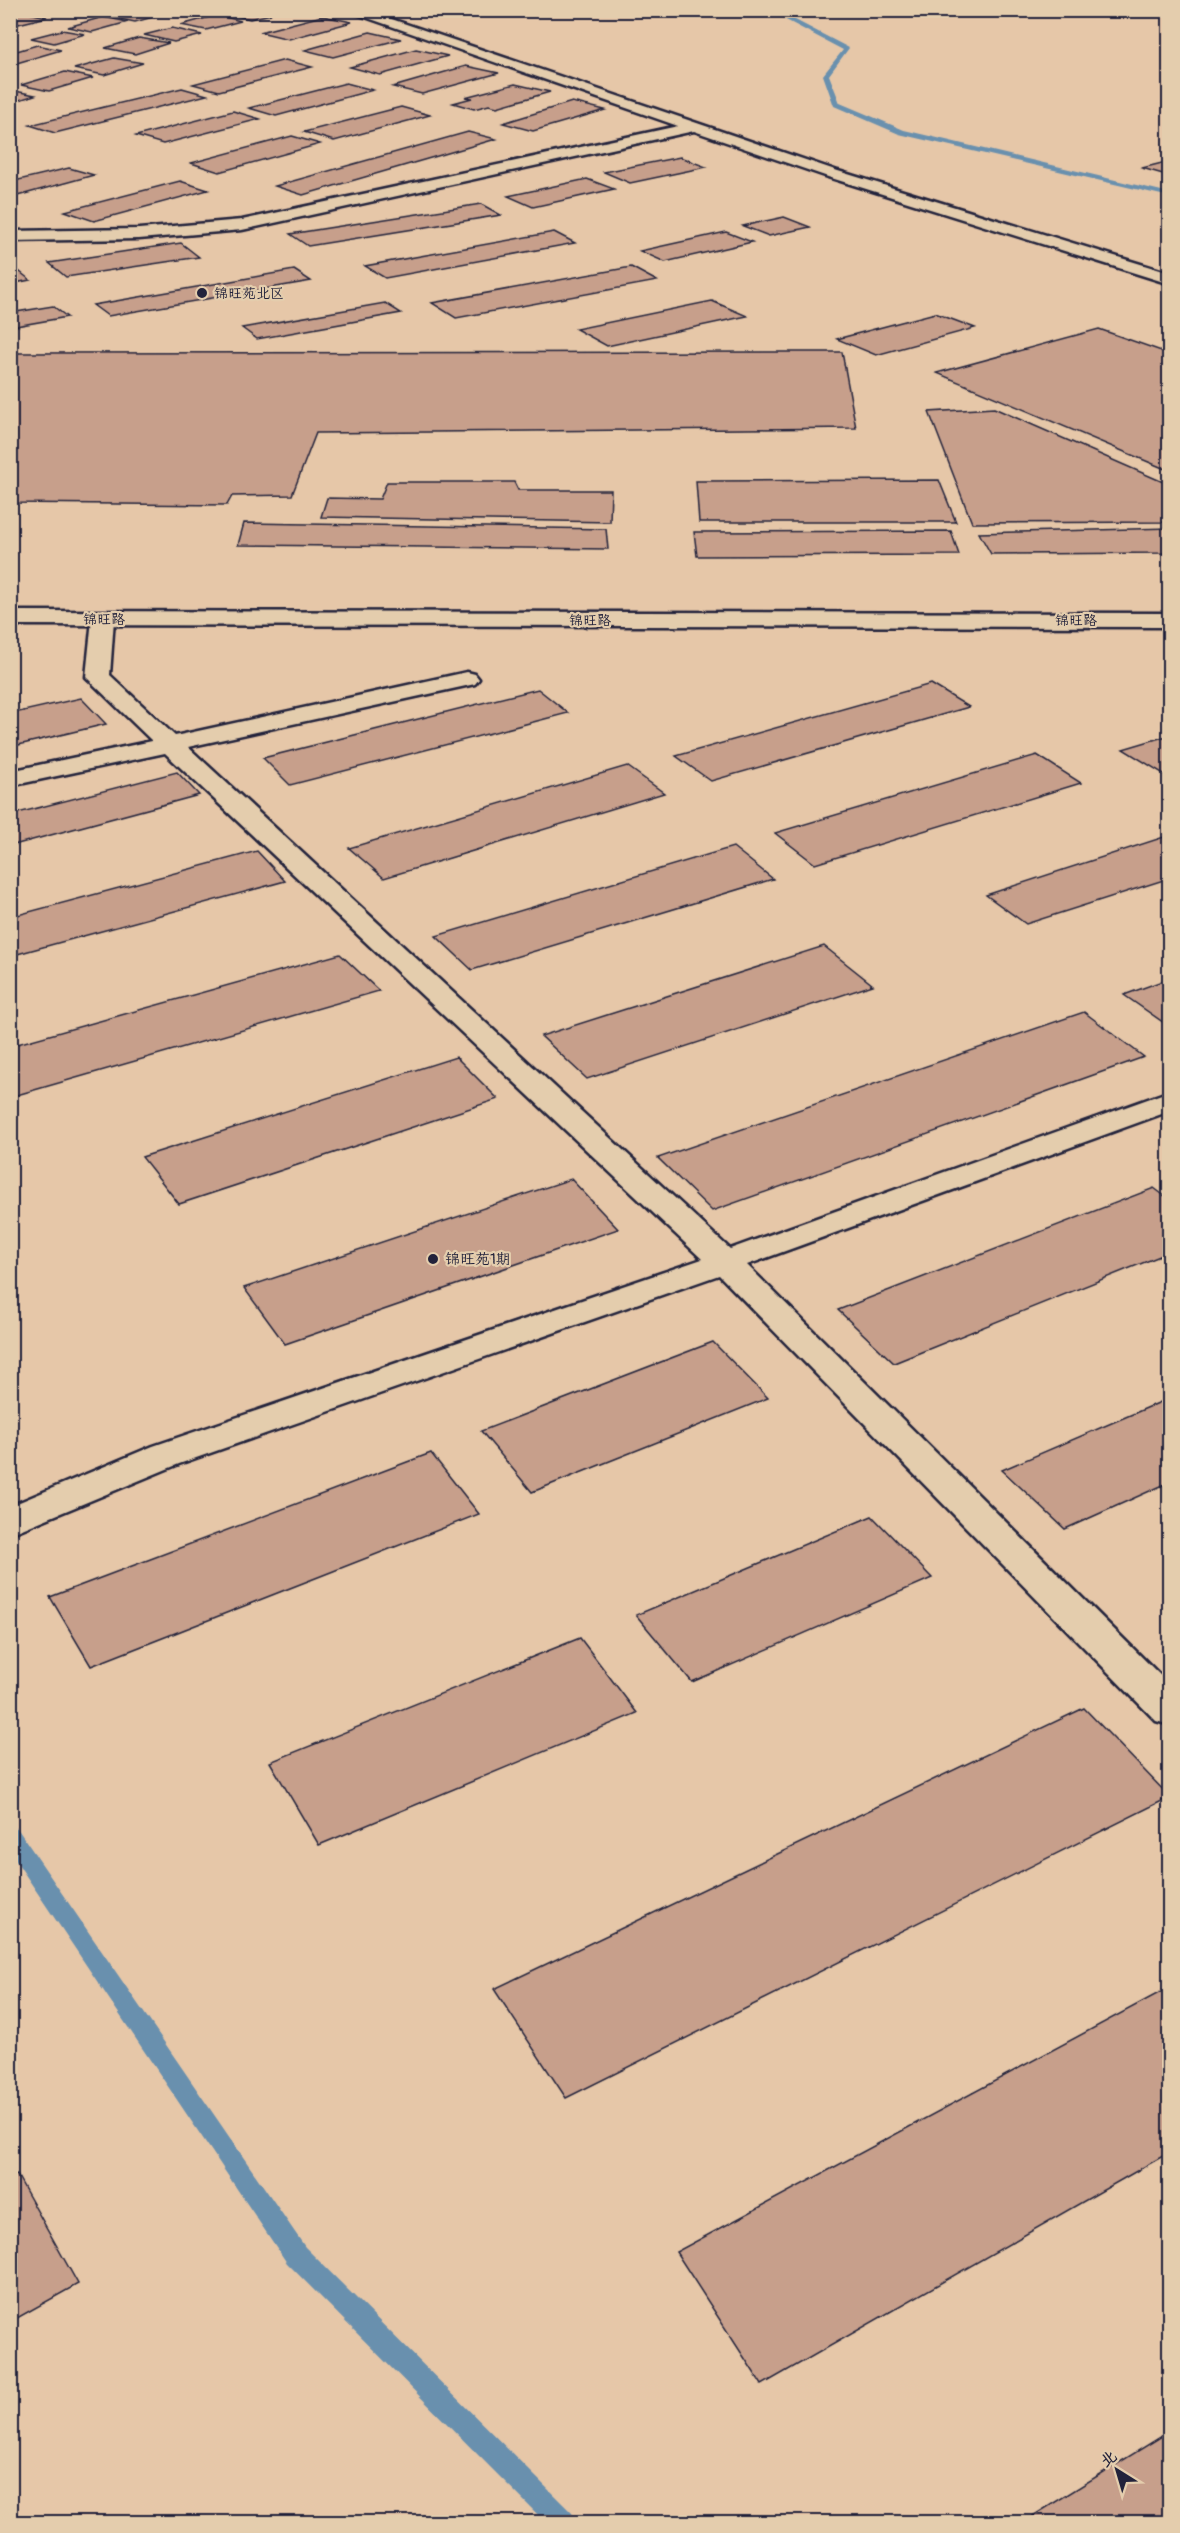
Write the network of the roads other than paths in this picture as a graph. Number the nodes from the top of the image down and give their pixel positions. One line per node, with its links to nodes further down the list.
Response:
1 (351, 10): 2 (street)
2 (694, 127): 3 (street); 4 (street)
3 (10, 236)
4 (1170, 279)
5 (10, 618): 6 (street, 锦旺路)
6 (103, 619): 7 (street, 锦旺路); 9 (street)
7 (1170, 620)
8 (467, 679): 9 (street)
9 (168, 743): 10 (street); 12 (street)
10 (10, 779)
11 (1170, 1100): 12 (street)
12 (725, 1262): 13 (street); 14 (street)
13 (10, 1521)
14 (1170, 1710)

